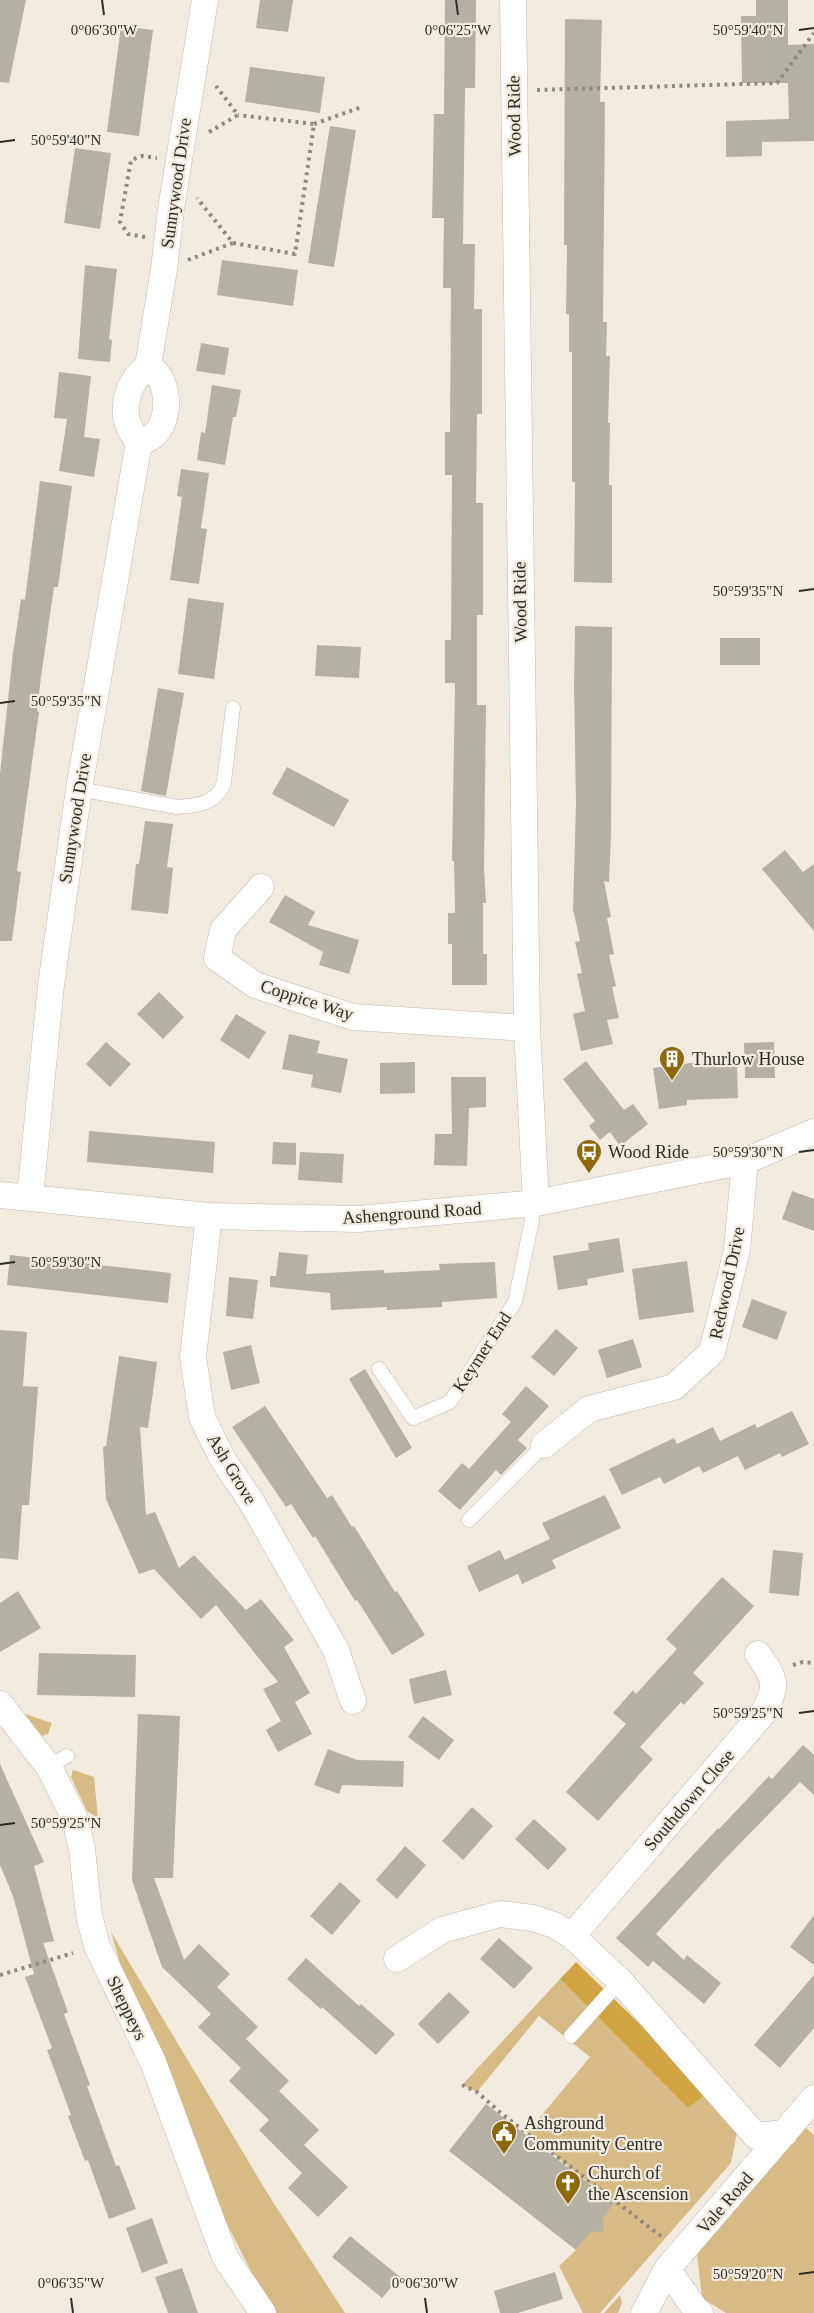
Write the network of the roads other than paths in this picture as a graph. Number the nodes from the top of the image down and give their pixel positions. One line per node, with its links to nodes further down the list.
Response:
1 (205, 0): 3 (street, Sunnywood Drive)
2 (513, 0): 8 (street, Wood Ride)
3 (147, 366): 4 (street, Sunnywood Drive); 4 (street)
4 (139, 442): 6 (street, Sunnywood Drive)
5 (233, 708): 6 (lane)
6 (79, 789): 12 (street, Sunnywood Drive)
7 (261, 887): 8 (street, Coppice Way)
8 (527, 1028): 13 (street, Wood Ride)
9 (814, 1132): 10 (street, Ashenground Road)
10 (745, 1161): 13 (street, Ashenground Road); 16 (street, Redwood Drive)
11 (0, 1195): 12 (street, Ashenground Road)
12 (30, 1197): 14 (street, Ashenground Road)
13 (533, 1203): 14 (street, Ashenground Road); 15 (lane, Keymer End)
14 (209, 1216): 19 (street, Ash Grove)
15 (379, 1369)
16 (544, 1445): 17 (lane)
17 (469, 1520)
18 (758, 1654): 21 (street, Southdown Close)
19 (353, 1701)
20 (0, 1704): 28 (street, Sheppeys)
21 (572, 1936): 22 (street); 23 (street)
22 (397, 1959)
23 (620, 1981): 24 (lane); 26 (street)
24 (571, 2036)
25 (814, 2098): 26 (street, Vale Road)
26 (785, 2133): 27 (street, Vale Road)
27 (667, 2269): 29 (street, Vale Road); 30 (street)
28 (263, 2313)
29 (644, 2313)
30 (700, 2313)

